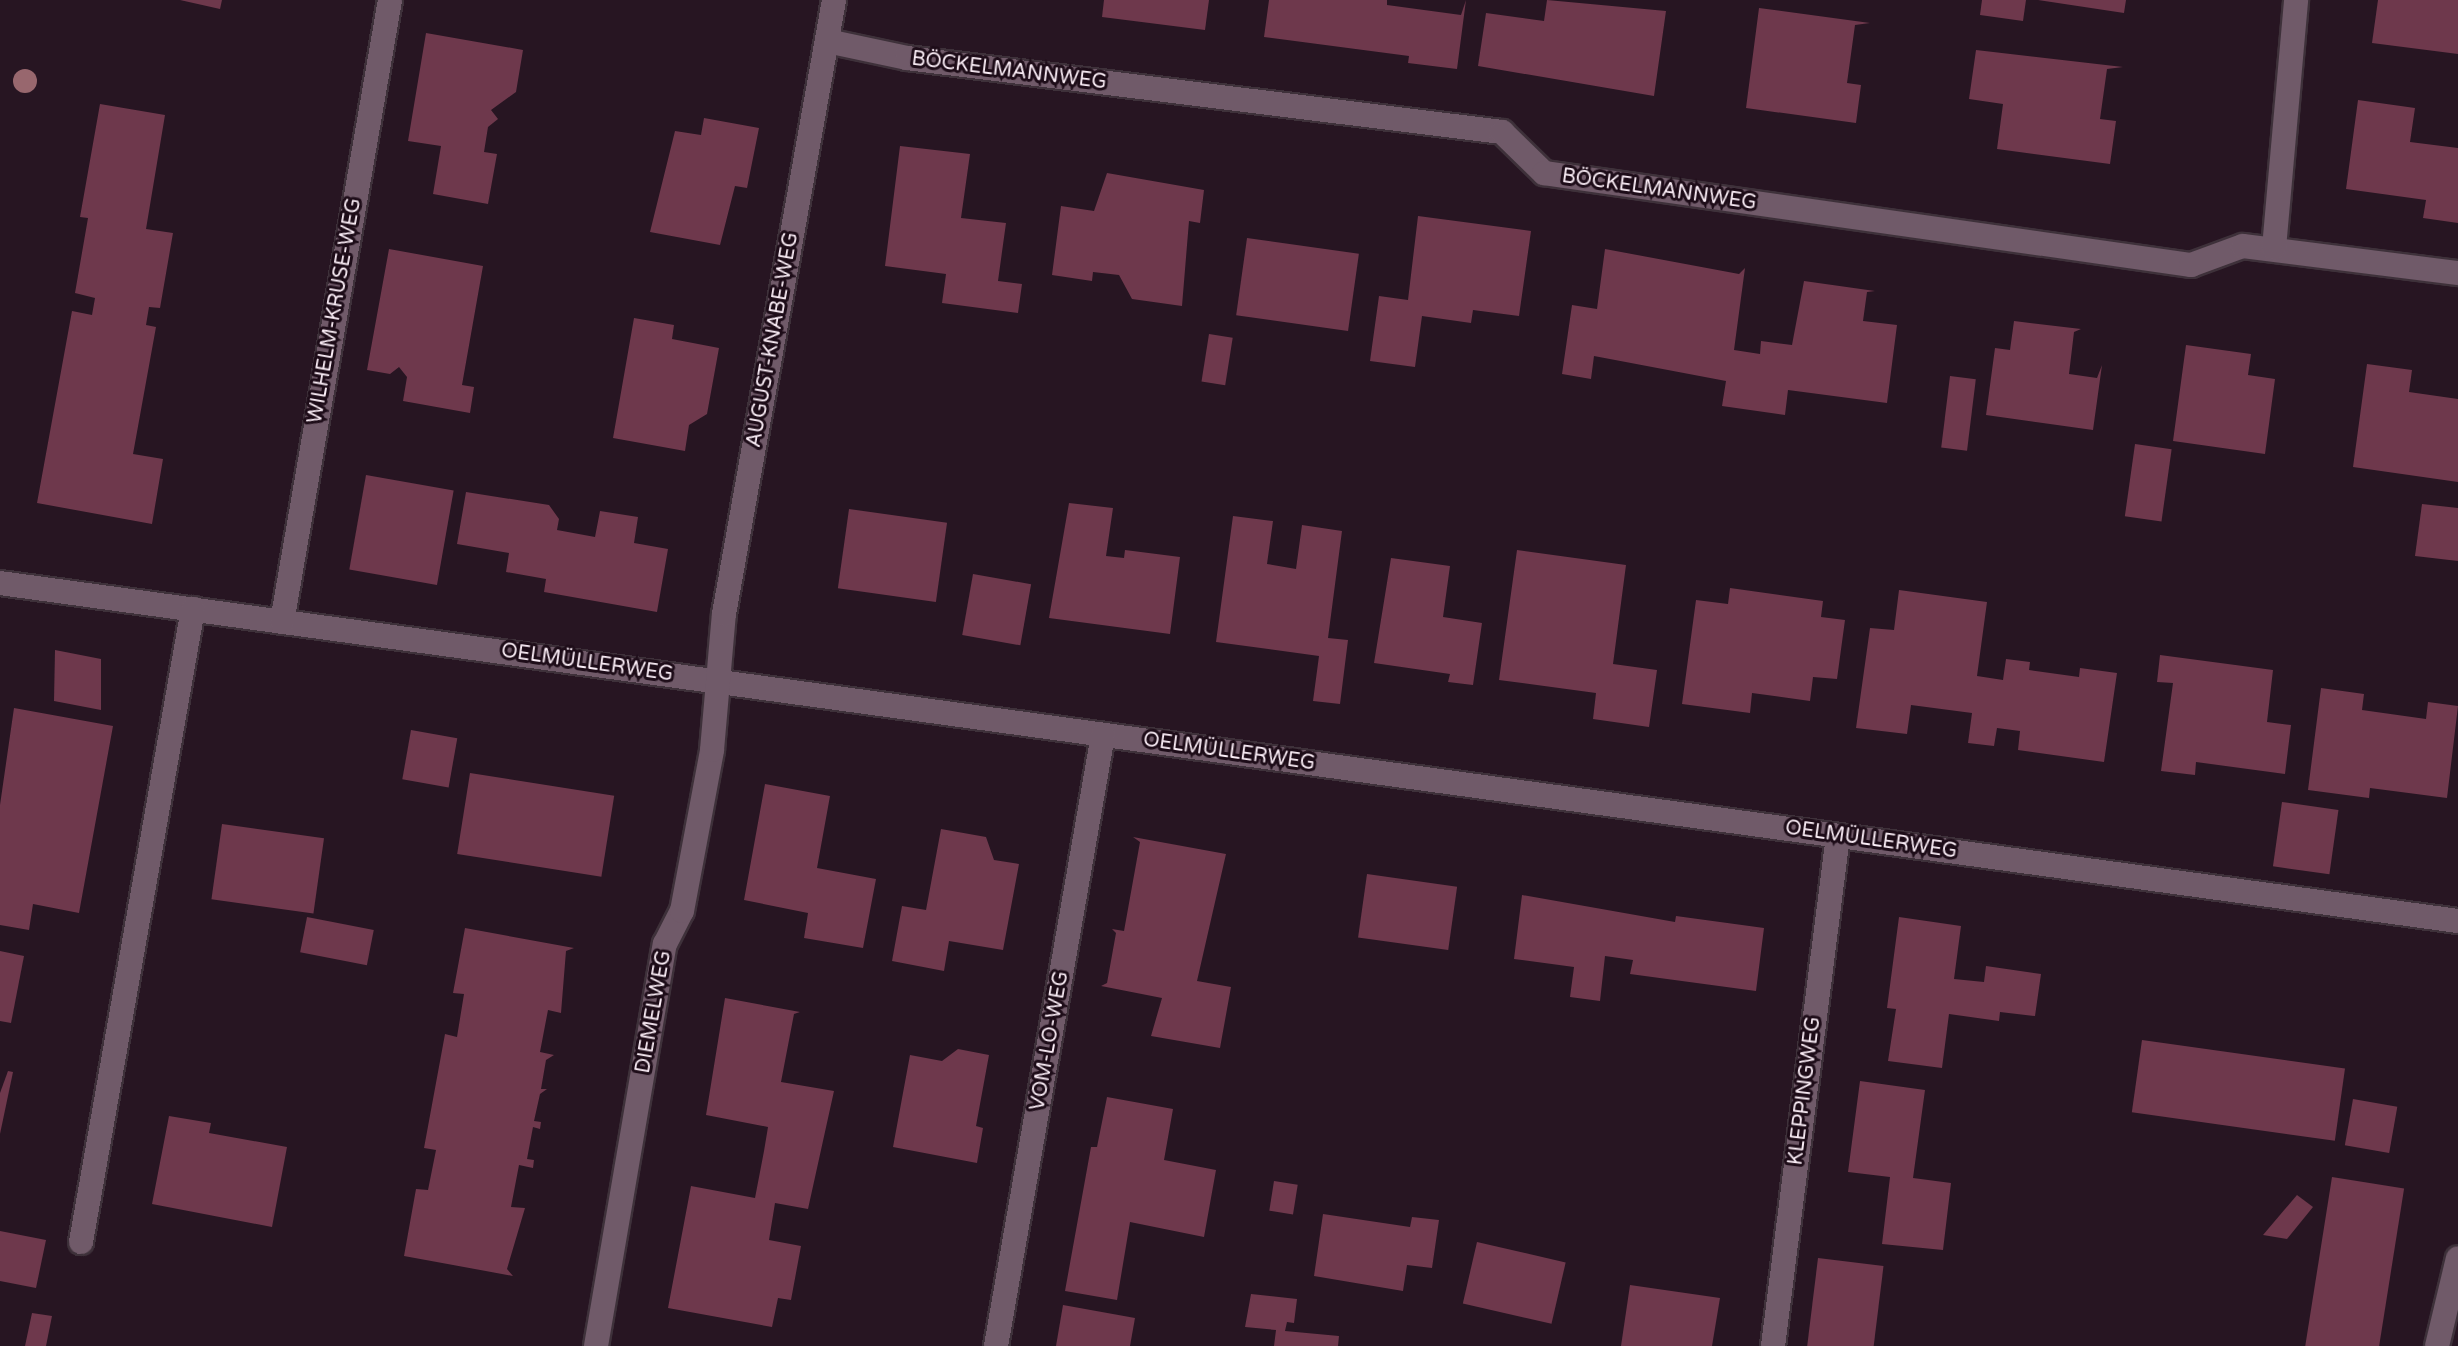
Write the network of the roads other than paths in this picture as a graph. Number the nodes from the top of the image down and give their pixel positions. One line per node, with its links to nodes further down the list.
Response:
1 (390, 0): 9 (street, WILHELM-KRUSE-WEG)
2 (834, 0): 4 (street, AUGUST-KNABE-WEG)
3 (2296, 0): 5 (street)
4 (827, 41): 5 (street, BÖCKELMANNWEG); 10 (street, AUGUST-KNABE-WEG)
5 (2274, 248): 6 (street, BÖCKELMANNWEG)
6 (2458, 273)
7 (0, 583): 8 (street, OELMÜLLERWEG)
8 (193, 609): 9 (street, OELMÜLLERWEG); 14 (street)
9 (282, 622): 10 (street, OELMÜLLERWEG)
10 (717, 681): 11 (street, OELMÜLLERWEG); 16 (street, DIEMELWEG)
11 (1103, 735): 12 (street, OELMÜLLERWEG); 17 (street, VOM-LO-WEG)
12 (1838, 836): 13 (street, OELMÜLLERWEG); 18 (street, KLEPPINGWEG)
13 (2458, 921)
14 (81, 1242)
15 (2458, 1258): 19 (street)
16 (596, 1346)
17 (996, 1346)
18 (1773, 1346)
19 (2437, 1346)

